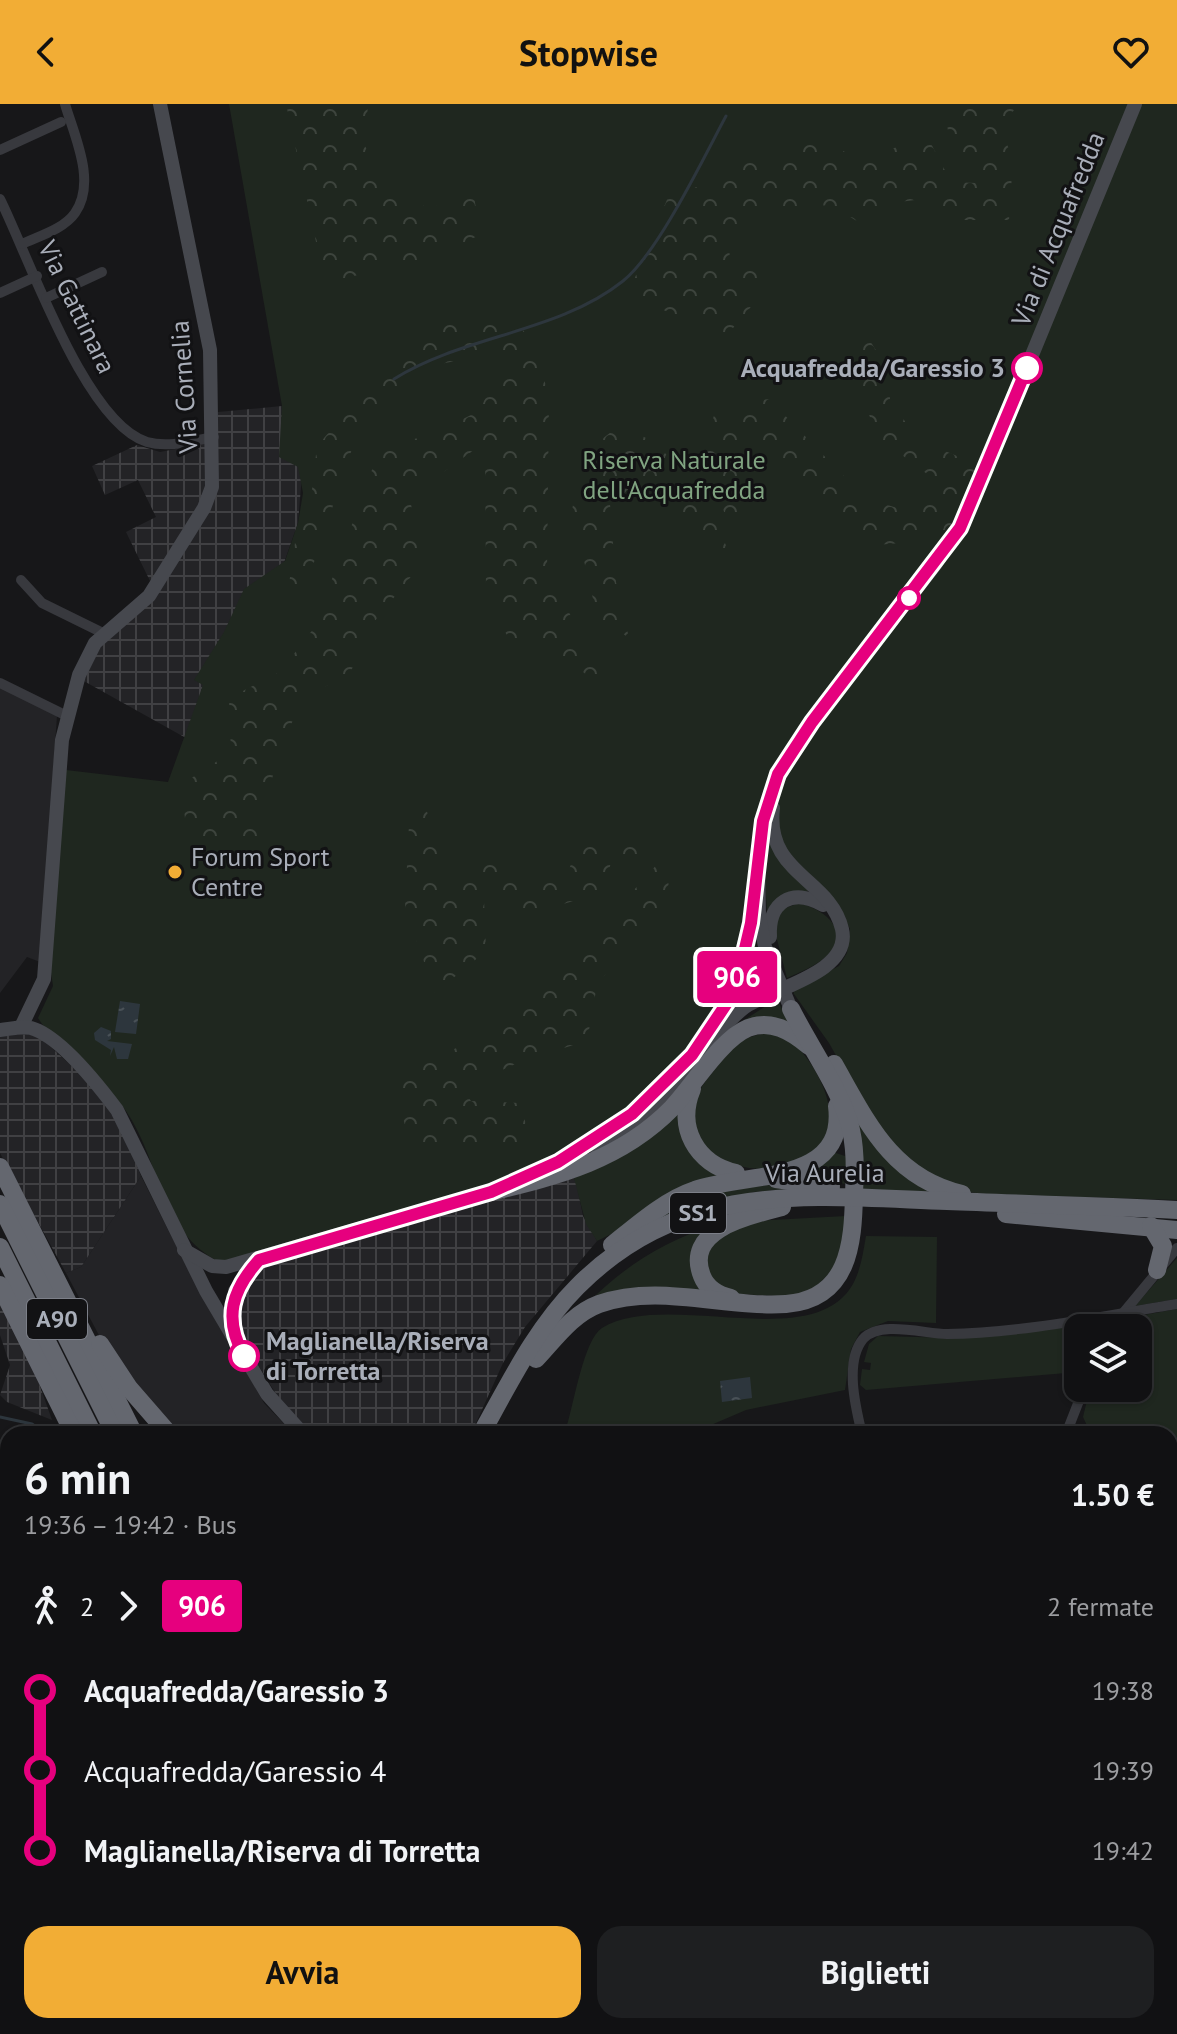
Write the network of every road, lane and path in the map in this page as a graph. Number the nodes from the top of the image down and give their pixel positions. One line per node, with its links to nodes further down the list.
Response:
1 (65, 104): 9 (street)
2 (160, 104): 14 (street, Via Cornelia)
3 (1135, 104): 19 (street, Via di Acquafredda)
4 (61, 122): 5 (street)
5 (0, 150)
6 (0, 199): 7 (street, Via Gattinara)
7 (13, 225): 8 (street); 9 (street, Via Gattinara)
8 (0, 231)
9 (22, 244): 11 (street, Via Gattinara)
10 (102, 272): 13 (street)
11 (37, 276): 12 (street); 13 (street, Via Gattinara)
12 (0, 293)
13 (46, 298): 14 (street, Via Gattinara)
14 (214, 437): 16 (street, Via Cornelia)
15 (21, 580): 16 (street)
16 (105, 634): 18 (street, Via Cornelia)
17 (0, 683): 18 (street)
18 (67, 716): 24 (street, Via Cornelia)
19 (785, 761): 20 (street, Via di Acquafredda); 21 (street)
20 (757, 866): 22 (street, Via di Acquafredda); 34 (street)
21 (838, 918): 22 (street); 34 (street)
22 (774, 973): 23 (street, Via di Acquafredda)
23 (791, 1009): 26 (highway); 37 (highway)
24 (21, 1027): 25 (street); 47 (street)
25 (0, 1030)
26 (810, 1047): 27 (highway); 28 (highway)
27 (831, 1082): 29 (highway); 30 (highway)
28 (693, 1086): 33 (highway); 34 (highway)
29 (828, 1148): 30 (highway); 32 (highway)
30 (855, 1166): 54 (highway)
31 (0, 1167): 41 (highway)
32 (777, 1176): 33 (highway); 35 (highway)
33 (735, 1177): 60 (highway)
34 (491, 1192): 48 (street)
35 (901, 1199): 37 (highway, Via Aurelia / SS1); 60 (highway, Via Aurelia / SS1)
36 (0, 1204): 68 (highway, A90)
37 (1052, 1205): 42 (highway, Via Aurelia / SS1)
38 (782, 1207): 40 (highway, Via Aurelia / SS1); 54 (highway); 63 (highway, Via Aurelia / SS1)
39 (1177, 1208): 42 (highway, Via Aurelia / SS1)
40 (1006, 1214): 42 (highway); 43 (highway, Via Aurelia / SS1)
41 (26, 1217): 69 (highway); 70 (highway)
42 (1153, 1218): 44 (highway); 50 (highway)
43 (1177, 1221)
44 (1177, 1230)
45 (0, 1247): 67 (highway, A90)
46 (1177, 1248): 50 (street)
47 (184, 1250): 49 (street); 53 (street)
48 (259, 1260): 49 (street); 52 (street)
49 (226, 1267): 53 (street)
50 (1157, 1270): 56 (street)
51 (0, 1285): 62 (highway)
52 (237, 1287): 53 (street); 61 (street)
53 (206, 1291): 61 (street)
54 (745, 1302): 63 (highway)
55 (1177, 1304): 56 (street)
56 (1124, 1312): 57 (street); 58 (street)
57 (1109, 1314)
58 (1122, 1314)
59 (1064, 1320): 74 (street)
60 (538, 1336): 72 (highway, Via Aurelia / SS1)
61 (236, 1341): 71 (street)
62 (36, 1357): 65 (highway); 66 (highway)
63 (536, 1359): 73 (highway, Via Aurelia / SS1)
64 (1079, 1402): 75 (street)
65 (63, 1426)
66 (70, 1426)
67 (89, 1426)
68 (111, 1426)
69 (130, 1426)
70 (162, 1426)
71 (295, 1426)
72 (486, 1426)
73 (498, 1426)
74 (860, 1426)
75 (1069, 1426)

